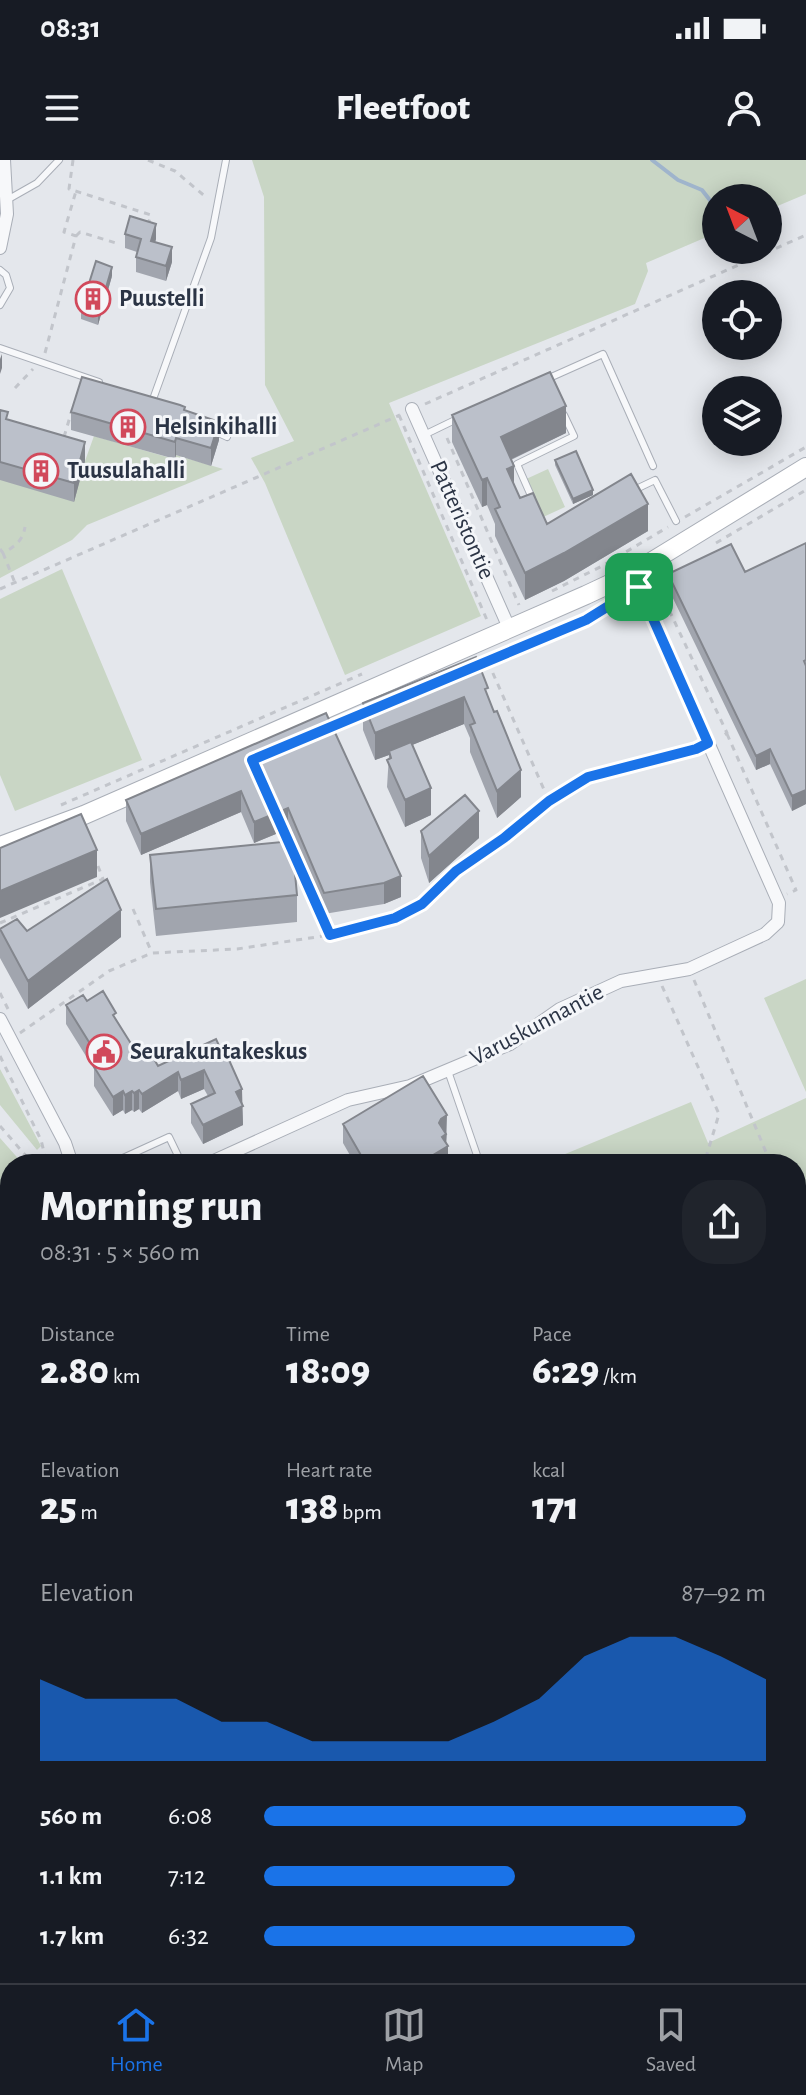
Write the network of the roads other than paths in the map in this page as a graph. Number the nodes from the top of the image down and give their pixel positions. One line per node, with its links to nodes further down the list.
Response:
1 (4, 160): 4 (street)
2 (59, 160): 4 (lane)
3 (226, 160): 12 (lane)
4 (7, 200): 5 (street)
5 (0, 248)
6 (0, 270): 7 (lane)
7 (0, 305)
8 (0, 348): 10 (lane)
9 (545, 380): 20 (lane)
10 (110, 386)
11 (138, 397): 12 (lane)
12 (152, 402): 14 (lane)
13 (558, 403): 23 (lane)
14 (164, 408)
15 (412, 409): 18 (street, Patteristontie)
16 (458, 418): 18 (lane)
17 (202, 425): 19 (lane)
18 (424, 435): 26 (street, Patteristontie)
19 (227, 437)
20 (653, 466)
21 (806, 467): 25 (street)
22 (629, 494): 24 (lane)
23 (535, 505)
24 (676, 521)
25 (636, 580): 26 (street); 29 (street, Varuskunnantie)
26 (507, 622): 27 (street)
27 (1, 845)
28 (0, 1019): 30 (street)
29 (448, 1071): 33 (street, Varuskunnantie); 34 (lane)
30 (69, 1154)
31 (132, 1154): 32 (lane)
32 (177, 1154)
33 (229, 1154)
34 (477, 1154)

